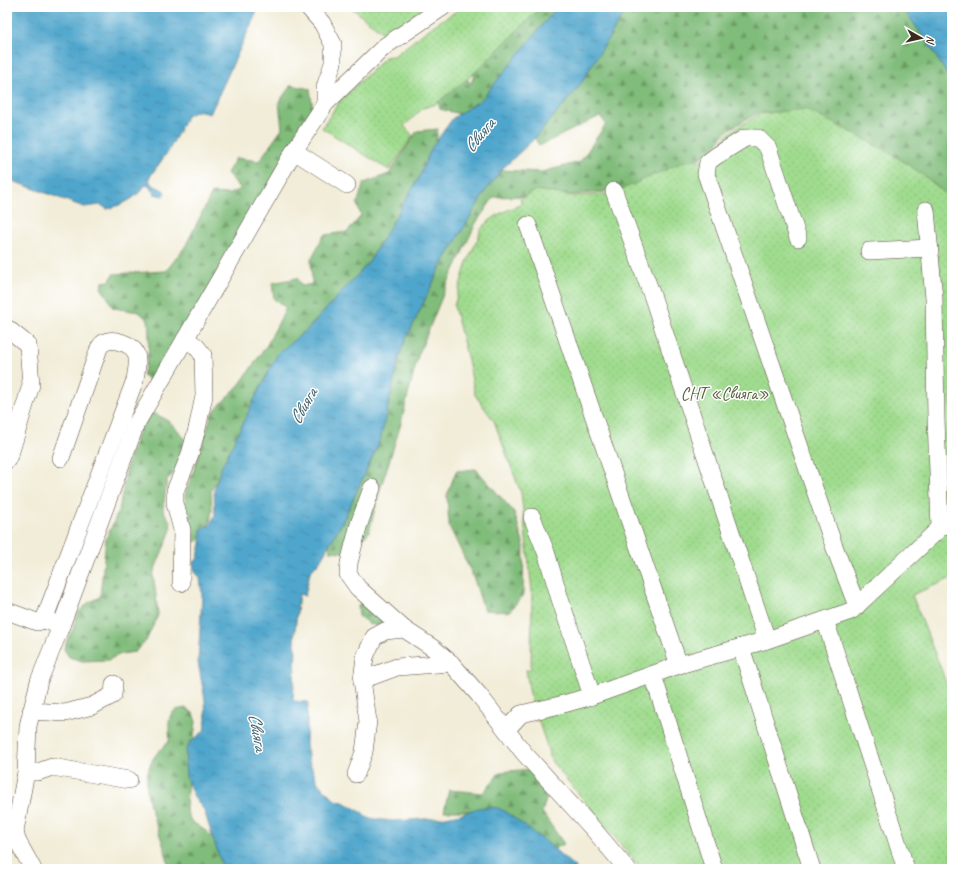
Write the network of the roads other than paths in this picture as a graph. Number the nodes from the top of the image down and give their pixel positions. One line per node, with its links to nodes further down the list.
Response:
1 (308, 7): 3 (street)
2 (443, 7): 3 (street)
3 (325, 104): 4 (street)
4 (294, 151): 5 (street); 13 (street)
5 (348, 185)
6 (614, 191): 26 (street)
7 (926, 210): 10 (street)
8 (528, 225): 29 (street)
9 (798, 238): 20 (street)
10 (930, 248): 11 (street); 18 (street)
11 (869, 251)
12 (7, 328): 15 (street)
13 (185, 339): 19 (street); 24 (street)
14 (60, 458): 22 (street)
15 (7, 460)
16 (372, 488): 25 (street)
17 (532, 517): 33 (street)
18 (946, 525): 20 (street)
19 (181, 583)
20 (858, 606): 23 (street)
21 (7, 611): 22 (street)
22 (44, 620): 24 (street)
23 (825, 620): 26 (street); 43 (street)
24 (61, 626): 34 (street)
25 (404, 629): 28 (street); 31 (street)
26 (767, 640): 27 (street)
27 (741, 647): 29 (street); 42 (street)
28 (451, 663): 31 (street); 35 (street)
29 (680, 665): 30 (street)
30 (653, 675): 33 (street); 41 (street)
31 (362, 680): 37 (street)
32 (114, 684): 34 (street)
33 (592, 696): 35 (street)
34 (31, 711): 36 (street)
35 (507, 729): 40 (street)
36 (26, 772): 38 (street); 39 (street)
37 (356, 774)
38 (129, 780)
39 (33, 869)
40 (627, 869)
41 (714, 869)
42 (812, 869)
43 (906, 869)

